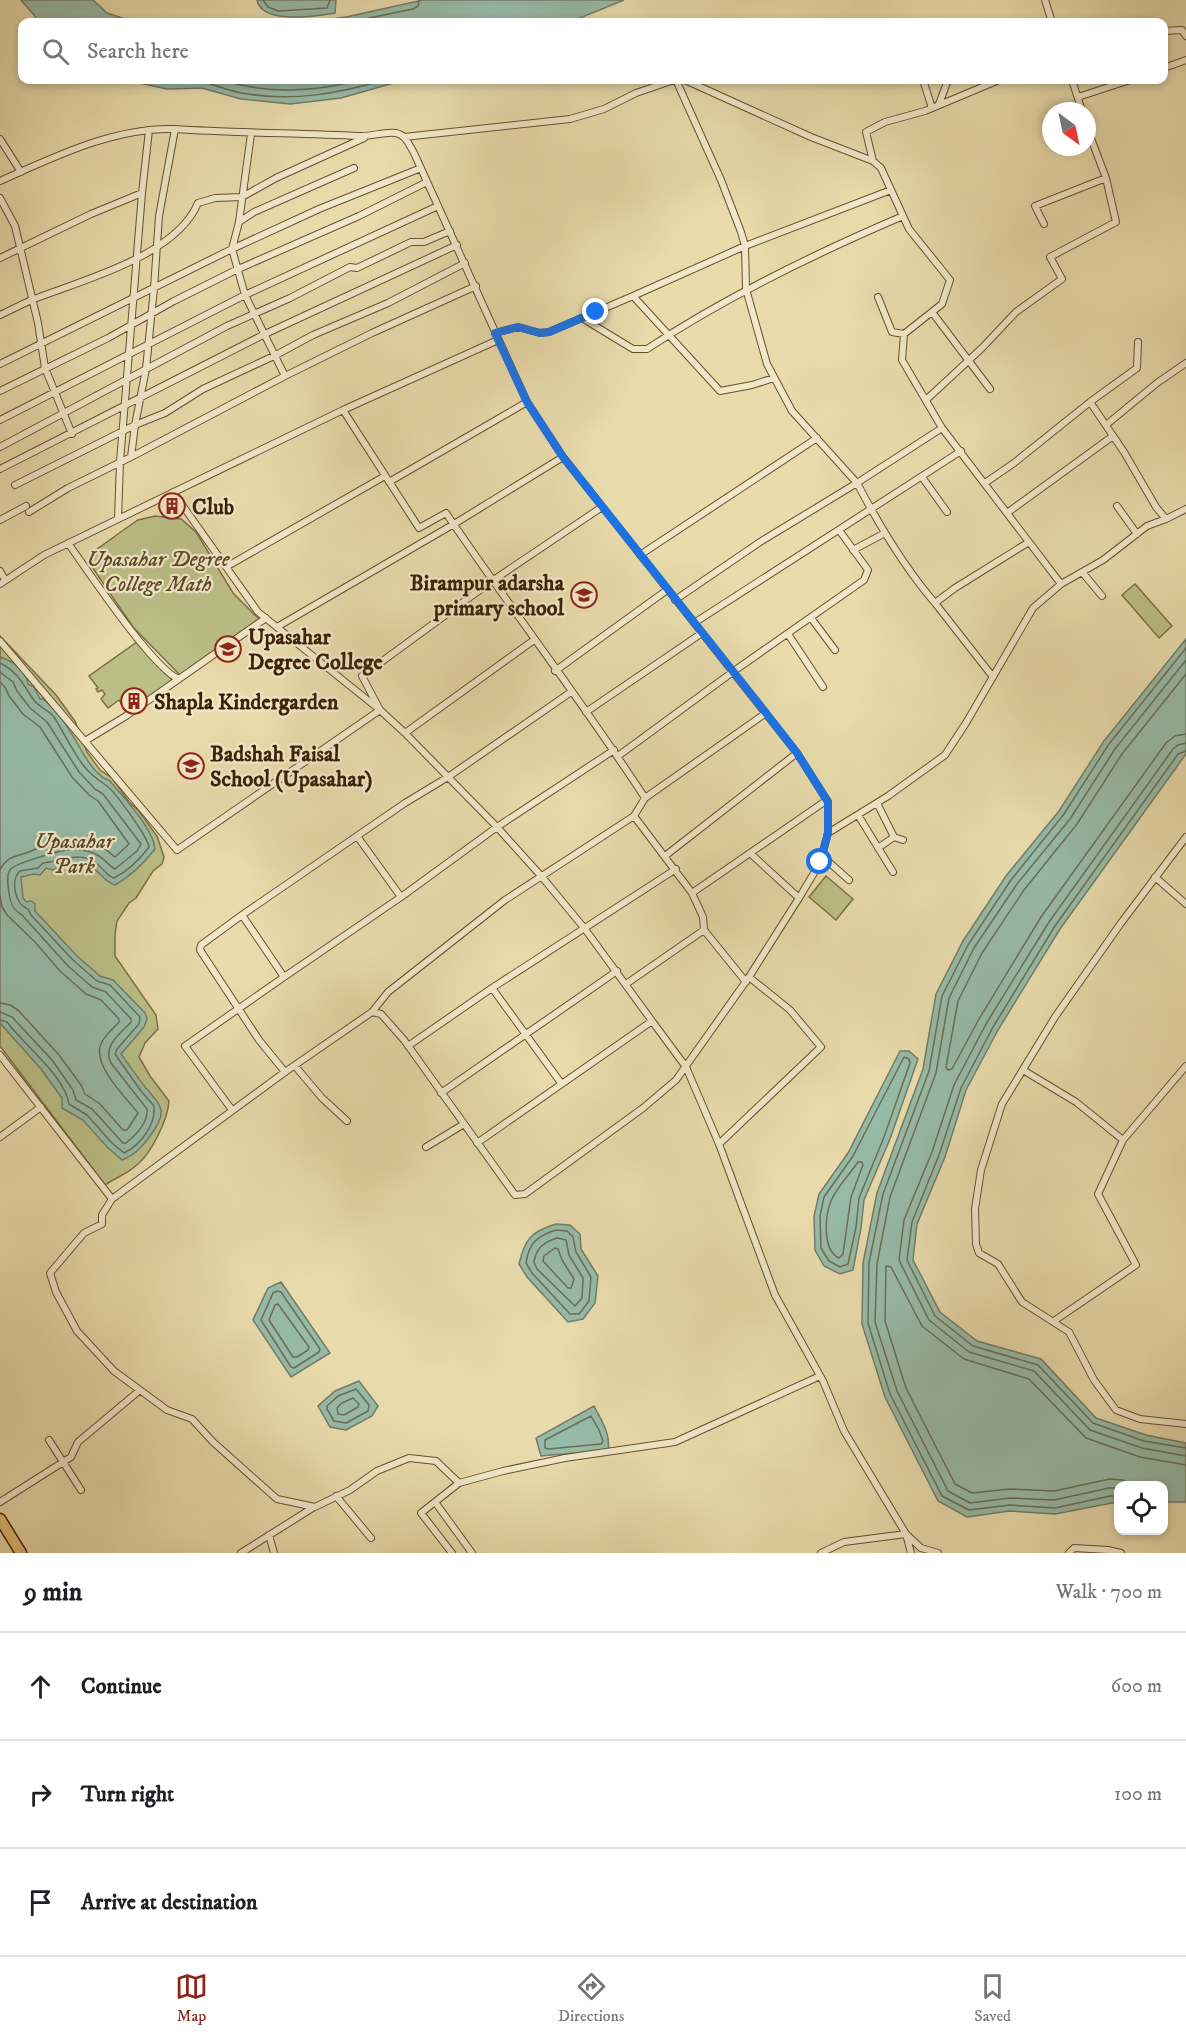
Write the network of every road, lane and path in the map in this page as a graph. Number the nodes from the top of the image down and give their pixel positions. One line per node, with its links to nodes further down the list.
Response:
1 (1045, 0): 2 (street)
2 (1051, 18)
3 (1168, 31): 4 (street)
4 (1186, 36)
5 (1186, 60): 6 (street)
6 (1168, 67)
7 (663, 84): 23 (street)
8 (677, 84): 43 (street)
9 (694, 84): 26 (street)
10 (924, 84): 18 (street)
11 (947, 84): 17 (street)
12 (989, 84): 17 (street)
13 (1073, 84): 15 (street)
14 (1118, 84): 15 (street)
15 (1078, 97): 16 (street)
16 (1079, 102)
17 (939, 105): 18 (street)
18 (932, 108): 26 (street)
19 (174, 129): 20 (street); 21 (street); 45 (street)
20 (149, 130): 29 (street); 34 (street)
21 (251, 134): 22 (street); 35 (street)
22 (367, 137): 23 (street); 35 (street)
23 (404, 137): 28 (street)
24 (0, 140): 29 (street)
25 (1096, 152): 30 (street)
26 (873, 161): 33 (street)
27 (354, 168): 39 (street)
28 (421, 168): 32 (street); 46 (street)
29 (21, 172): 31 (street)
30 (1106, 178): 40 (street); 74 (street)
31 (0, 181)
32 (428, 183): 37 (street); 50 (street)
33 (891, 190): 38 (street); 43 (street)
34 (142, 193): 44 (street); 47 (street)
35 (242, 197): 39 (street); 45 (street)
36 (0, 198): 44 (street)
37 (438, 206): 41 (street); 54 (street)
38 (903, 216): 53 (street); 59 (street)
39 (239, 222): 46 (street)
40 (1044, 224)
41 (450, 231): 42 (street); 61 (street)
42 (457, 245): 49 (street); 65 (street)
43 (745, 246): 53 (street); 55 (street)
44 (20, 248): 48 (street); 58 (street)
45 (156, 249): 47 (street); 52 (street)
46 (232, 249): 50 (street); 52 (street)
47 (137, 257): 57 (street); 58 (street)
48 (0, 258)
49 (465, 263): 51 (street); 73 (street)
50 (236, 270): 54 (street); 60 (street)
51 (476, 286): 68 (street); 79 (street)
52 (154, 288): 57 (street); 60 (street)
53 (746, 290): 66 (street); 81 (street)
54 (245, 295): 61 (street); 71 (street)
55 (633, 296): 63 (street); 66 (street)
56 (878, 297): 67 (street)
57 (133, 298): 64 (street); 70 (street)
58 (33, 300): 62 (street); 70 (street)
59 (932, 312): 67 (street); 74 (street)
60 (152, 313): 64 (street); 71 (street)
61 (255, 313): 65 (street); 78 (street)
62 (0, 315)
63 (582, 318): 66 (street); 68 (street)
64 (130, 326): 72 (street); 77 (street)
65 (265, 334): 73 (street); 85 (street)
66 (670, 334): 81 (street)
67 (904, 334): 86 (street)
68 (497, 336): 87 (street); 90 (street)
69 (1138, 342): 88 (street)
70 (40, 344): 76 (street); 77 (street)
71 (149, 344): 72 (street); 78 (street)
72 (129, 354): 80 (street); 84 (street)
73 (276, 355): 79 (street); 93 (street)
74 (969, 360): 82 (street); 86 (street)
75 (1186, 363): 94 (street)
76 (0, 364)
77 (45, 369): 83 (street); 84 (street)
78 (146, 369): 80 (street); 85 (street)
79 (285, 376): 102 (street)
80 (127, 378): 89 (street); 91 (street)
81 (774, 378): 99 (street)
82 (990, 389)
83 (0, 391)
84 (55, 392): 91 (street); 92 (street)
85 (140, 399): 89 (street); 93 (street)
86 (926, 400): 95 (street)
87 (527, 402): 103 (street); 108 (street)
88 (1090, 402): 94 (street); 110 (street)
89 (125, 407): 96 (street); 97 (street)
90 (343, 410): 106 (street); 112 (street)
91 (64, 412): 97 (street); 100 (street)
92 (0, 420)
93 (135, 425): 96 (street); 102 (street)
94 (1106, 425): 98 (street)
95 (942, 428): 101 (street); 109 (street)
96 (123, 431): 104 (street); 111 (street)
97 (72, 434): 105 (street)
98 (1113, 436): 118 (street); 120 (street)
99 (817, 438): 109 (street); 129 (street)
100 (0, 447)
101 (961, 452): 107 (street); 110 (street)
102 (131, 457): 104 (street)
103 (563, 457): 114 (street); 122 (street)
104 (120, 462): 119 (street); 121 (street)
105 (0, 469)
106 (385, 476): 108 (street); 130 (street)
107 (922, 477): 116 (street); 117 (street)
108 (389, 482): 122 (street)
109 (856, 483): 116 (street); 138 (street)
110 (985, 483): 118 (street)
111 (15, 485)
112 (173, 492): 119 (street); 130 (street)
113 (1117, 506): 125 (street)
114 (603, 507): 129 (street); 133 (street)
115 (1186, 509): 120 (street)
116 (871, 510): 123 (street); 124 (street)
117 (947, 512)
118 (1006, 513): 126 (street)
119 (118, 519): 127 (street)
120 (1166, 519): 125 (street)
121 (0, 520)
122 (454, 524): 133 (street); 143 (street)
123 (839, 530): 128 (street); 142 (street)
124 (885, 533): 128 (street); 139 (street)
125 (1137, 534): 132 (street)
126 (1029, 542): 135 (street); 139 (street)
127 (68, 543): 134 (street); 152 (street)
128 (853, 550): 141 (street)
129 (640, 555): 136 (street)
130 (226, 567): 140 (street)
131 (0, 571): 134 (street)
132 (1082, 572): 135 (street); 137 (street)
133 (492, 581): 146 (street); 155 (street)
134 (2, 582)
135 (1061, 584): 151 (street)
136 (667, 590): 138 (street); 149 (street)
137 (1102, 596)
138 (675, 600): 142 (street)
139 (935, 603): 151 (street)
140 (266, 618): 143 (street); 152 (street)
141 (811, 618): 145 (street); 148 (street)
142 (694, 623): 144 (street)
143 (277, 627): 155 (street)
144 (702, 633): 150 (street); 156 (street)
145 (788, 634): 150 (street); 153 (street)
146 (534, 640): 149 (street); 158 (street)
147 (0, 641): 159 (street)
148 (835, 650)
149 (555, 671): 154 (street)
150 (734, 671): 157 (street); 162 (street)
151 (993, 677): 166 (street)
152 (179, 679): 159 (street)
153 (823, 687)
154 (571, 692): 156 (street); 163 (street)
155 (380, 710): 158 (street); 159 (street)
156 (586, 712): 160 (street)
157 (766, 713): 161 (street); 164 (street)
158 (405, 733): 163 (street)
159 (85, 741)
160 (614, 750): 162 (street); 169 (street)
161 (797, 753): 165 (street); 178 (street)
162 (618, 756): 164 (street)
163 (448, 777): 169 (street); 171 (street)
164 (645, 798): 168 (street)
165 (827, 800): 170 (street); 176 (street)
166 (877, 803): 167 (street); 172 (street)
167 (858, 815): 170 (street); 175 (street)
168 (634, 816): 178 (street); 181 (street)
169 (497, 827): 181 (street); 185 (street)
170 (828, 833): 177 (street)
171 (357, 836): 185 (street); 188 (street)
172 (894, 837): 174 (street); 175 (street)
173 (1186, 837): 182 (street)
174 (903, 840)
175 (878, 848): 180 (street)
176 (751, 854): 184 (street); 186 (street)
177 (822, 855): 183 (street); 186 (street)
178 (665, 856): 179 (street)
179 (676, 869): 184 (street); 189 (street)
180 (894, 872)
181 (542, 877): 189 (street); 197 (street)
182 (1155, 877): 187 (street); 205 (street)
183 (849, 880)
184 (692, 893): 190 (street)
185 (401, 897): 192 (street)
186 (799, 898): 193 (street)
187 (1186, 904)
188 (242, 915): 192 (street); 196 (street)
189 (585, 929): 191 (street); 195 (street)
190 (705, 930): 193 (street); 194 (street)
191 (617, 971): 194 (street); 199 (street)
192 (284, 977): 196 (street)
193 (748, 980): 204 (street); 216 (street)
194 (626, 984): 198 (street)
195 (492, 988): 199 (street); 200 (street)
196 (240, 1008): 206 (street); 210 (street)
197 (372, 1012): 200 (street); 202 (street)
198 (652, 1021): 204 (street); 207 (street)
199 (526, 1035): 207 (street); 208 (street)
200 (408, 1046): 208 (street)
201 (0, 1055): 209 (street)
202 (295, 1066): 206 (street); 211 (street)
203 (1186, 1066): 214 (street)
204 (686, 1067): 215 (street); 216 (street)
205 (1023, 1070): 214 (street); 219 (street)
206 (285, 1072): 210 (street)
207 (561, 1083): 215 (street)
208 (441, 1093): 212 (street)
209 (41, 1107): 213 (street); 218 (street)
210 (232, 1110): 218 (street)
211 (347, 1121)
212 (464, 1124): 215 (street); 217 (street)
213 (0, 1137)
214 (1123, 1140): 219 (street)
215 (477, 1143)
216 (719, 1144): 220 (street)
217 (426, 1147)
218 (112, 1199): 221 (street)
219 (1054, 1321): 222 (street)
220 (820, 1376): 225 (street); 232 (street)
221 (140, 1390): 224 (street); 230 (street)
222 (1186, 1424)
223 (49, 1440): 224 (street)
224 (64, 1461): 226 (street); 228 (street)
225 (459, 1483): 227 (street); 229 (street)
226 (81, 1490)
227 (336, 1496): 230 (street); 234 (street)
228 (0, 1502)
229 (435, 1502): 238 (street); 239 (street)
230 (315, 1507): 233 (street)
231 (0, 1519): 235 (highway)
232 (906, 1534): 240 (street); 241 (street); 242 (street)
233 (269, 1535): 236 (street); 237 (street)
234 (371, 1538)
235 (21, 1553)
236 (240, 1553)
237 (274, 1553)
238 (452, 1553)
239 (472, 1553)
240 (821, 1553)
241 (911, 1553)
242 (938, 1553)
243 (1069, 1553): 244 (street)
244 (1121, 1553)

